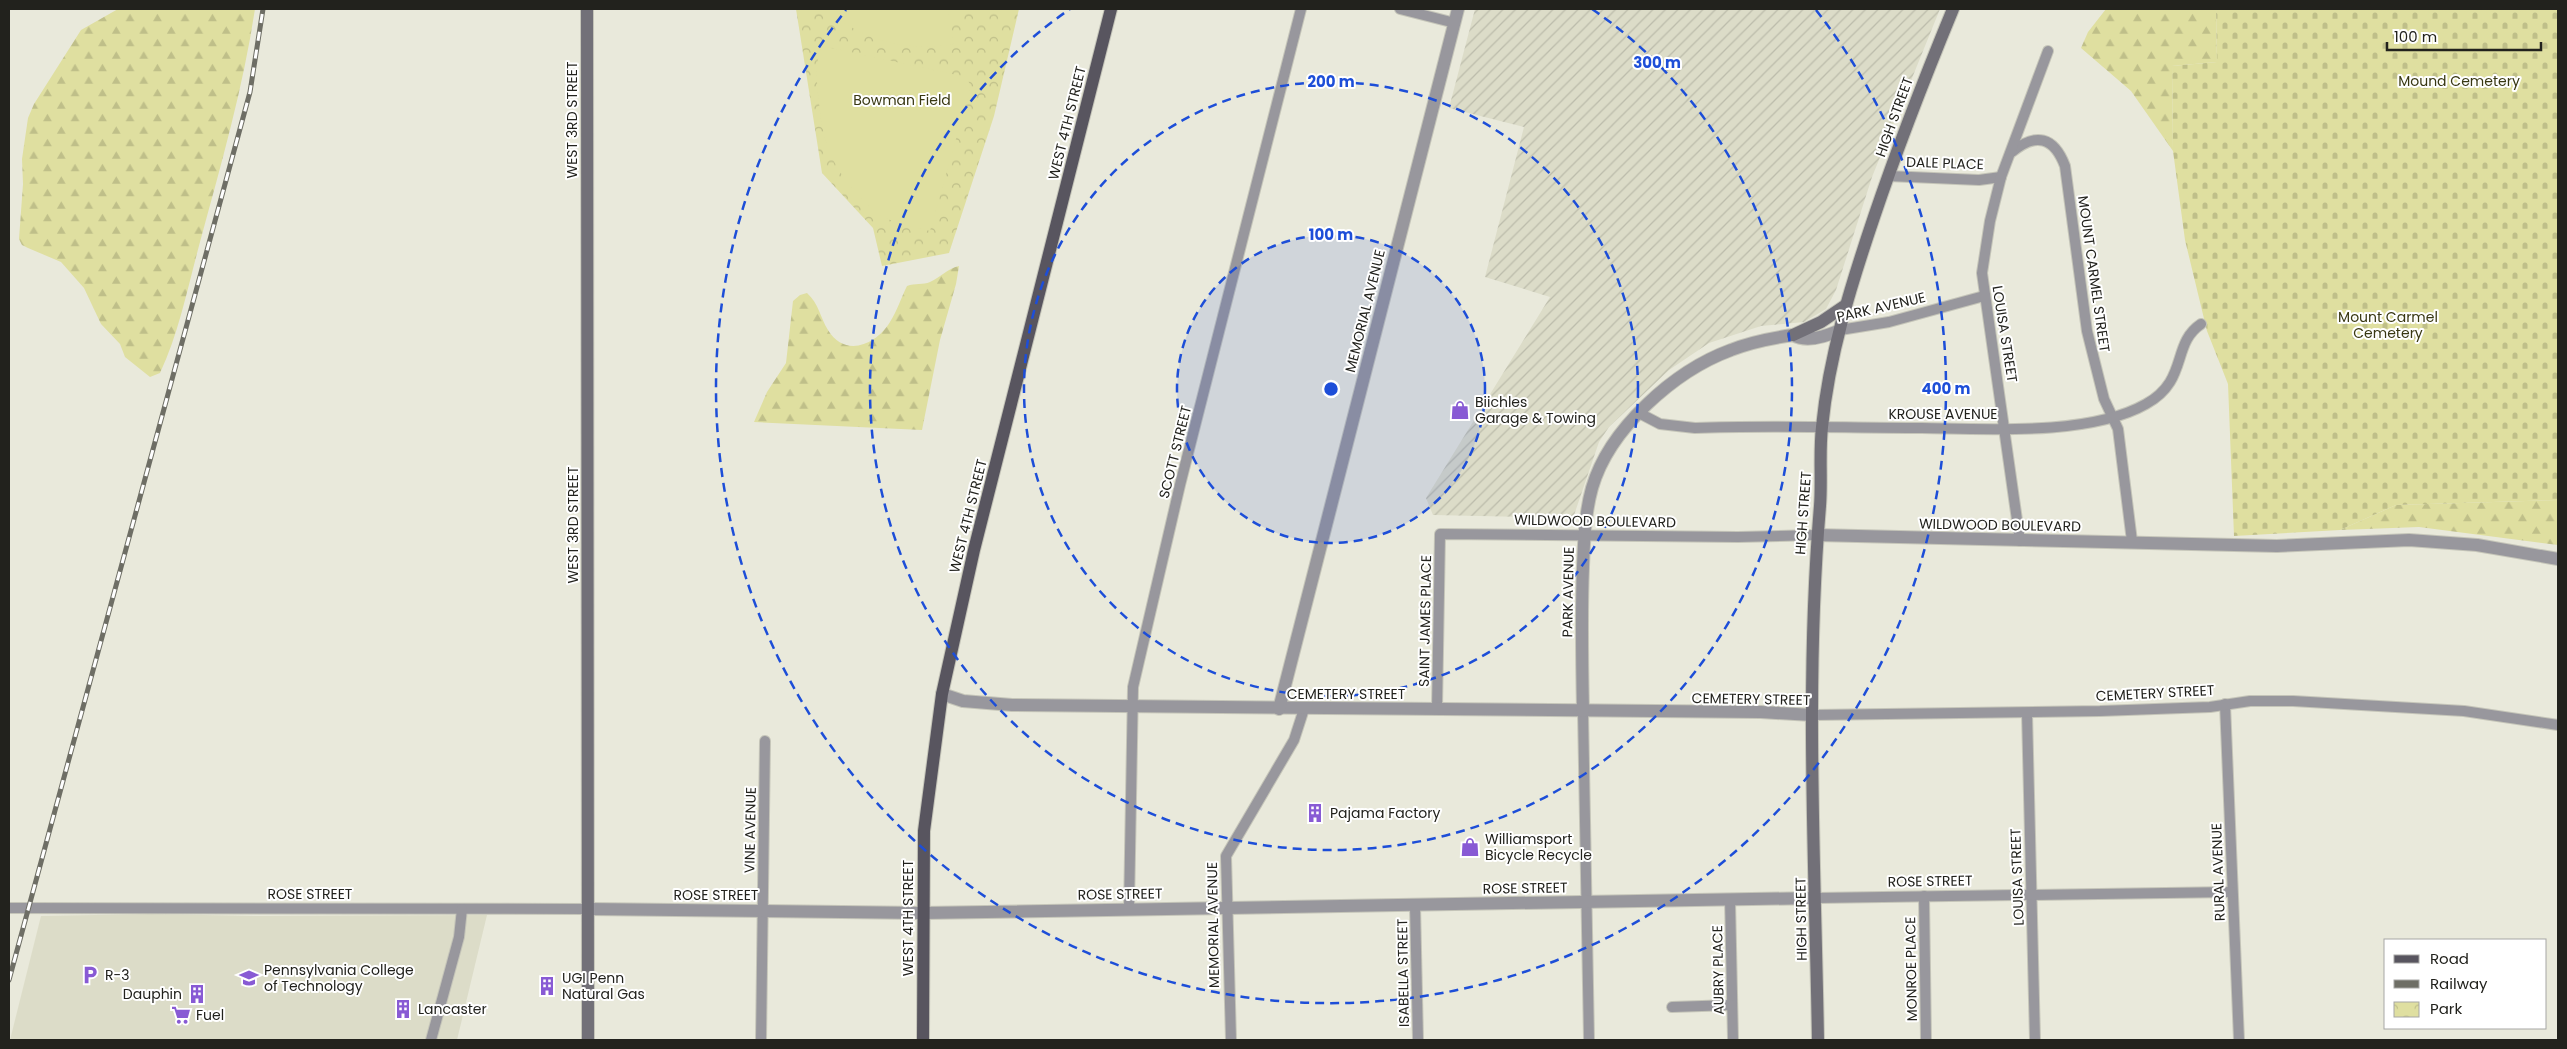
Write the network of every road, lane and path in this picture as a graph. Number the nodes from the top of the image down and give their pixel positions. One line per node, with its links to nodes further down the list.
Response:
1 (587, 9): 48 (main road, WEST 3RD STREET)
2 (1111, 9): 27 (main road, WEST 4TH STREET)
3 (1302, 9): 29 (street, SCOTT STREET)
4 (1400, 9): 7 (street)
5 (1458, 9): 7 (street, MEMORIAL AVENUE)
6 (1953, 9): 10 (main road, HIGH STREET)
7 (1454, 23): 30 (street, MEMORIAL AVENUE)
8 (2048, 51): 9 (street, LOUISA STREET)
9 (2012, 152): 11 (street, LOUISA STREET); 18 (street, MOUNT CARMEL STREET)
10 (1888, 176): 11 (street, DALE PLACE); 13 (main road, HIGH STREET)
11 (2002, 177): 12 (street, LOUISA STREET)
12 (1984, 296): 15 (street, PARK AVENUE); 20 (street, LOUISA STREET)
13 (1846, 305): 15 (main road, HIGH STREET); 16 (main road)
14 (2201, 324): 18 (street, KROUSE AVENUE)
15 (1840, 330): 16 (street, PARK AVENUE); 19 (main road, HIGH STREET)
16 (1793, 335): 17 (street, PARK AVENUE)
17 (1639, 412): 19 (street, KROUSE AVENUE); 22 (street, PARK AVENUE)
18 (2114, 418): 20 (street, KROUSE AVENUE); 25 (street, MOUNT CARMEL STREET)
19 (1822, 428): 20 (street, KROUSE AVENUE); 23 (main road, HIGH STREET)
20 (2004, 428): 24 (street, LOUISA STREET)
21 (1440, 534): 22 (street, WILDWOOD BOULEVARD); 32 (street, SAINT JAMES PLACE)
22 (1584, 535): 23 (street, WILDWOOD BOULEVARD); 33 (street, PARK AVENUE)
23 (1816, 535): 24 (street, WILDWOOD BOULEVARD); 35 (main road, HIGH STREET)
24 (2020, 541): 25 (street, WILDWOOD BOULEVARD)
25 (2132, 541): 26 (street, WILDWOOD BOULEVARD)
26 (2558, 559)
27 (942, 694): 29 (street, CEMETERY STREET); 51 (main road, WEST 4TH STREET)
28 (2225, 704): 34 (street, CEMETERY STREET); 36 (street, CEMETERY STREET); 38 (street, RURAL AVENUE)
29 (1132, 707): 30 (street, CEMETERY STREET); 49 (street, SCOTT STREET)
30 (1280, 709): 31 (street, CEMETERY STREET)
31 (1304, 709): 32 (street, CEMETERY STREET); 46 (street, MEMORIAL AVENUE)
32 (1437, 710): 33 (street, CEMETERY STREET)
33 (1583, 711): 35 (street, CEMETERY STREET); 43 (street, PARK AVENUE)
34 (2027, 713): 35 (street, CEMETERY STREET); 39 (street, LOUISA STREET)
35 (1812, 715): 41 (main road, HIGH STREET)
36 (2558, 725)
37 (765, 741): 50 (street, VINE AVENUE)
38 (2232, 892): 39 (street, ROSE STREET); 65 (street, RURAL AVENUE)
39 (2032, 894): 40 (street, ROSE STREET); 64 (street, LOUISA STREET)
40 (1924, 896): 41 (street, ROSE STREET); 63 (street, MONROE PLACE)
41 (1816, 898): 42 (street, ROSE STREET); 62 (main road, HIGH STREET)
42 (1730, 900): 43 (street, ROSE STREET); 52 (street, AUBRY PLACE)
43 (1586, 902): 44 (street, ROSE STREET); 60 (street, PARK AVENUE)
44 (1416, 905): 46 (street, ROSE STREET); 59 (street, ISABELLA STREET)
45 (9, 908): 47 (street, ROSE STREET)
46 (1228, 908): 49 (street, ROSE STREET); 58 (street, MEMORIAL AVENUE)
47 (462, 909): 48 (street, ROSE STREET); 54 (street)
48 (588, 909): 50 (street, ROSE STREET); 55 (main road, WEST 3RD STREET)
49 (1130, 909): 51 (street, ROSE STREET)
50 (762, 910): 51 (street, ROSE STREET); 56 (street, VINE AVENUE)
51 (922, 913): 57 (main road, WEST 4TH STREET)
52 (1732, 1005): 53 (street); 61 (street, AUBRY PLACE)
53 (1672, 1007)
54 (432, 1040)
55 (588, 1040)
56 (761, 1040)
57 (922, 1040)
58 (1231, 1040)
59 (1418, 1040)
60 (1589, 1040)
61 (1733, 1040)
62 (1818, 1040)
63 (1926, 1040)
64 (2035, 1040)
65 (2239, 1040)

